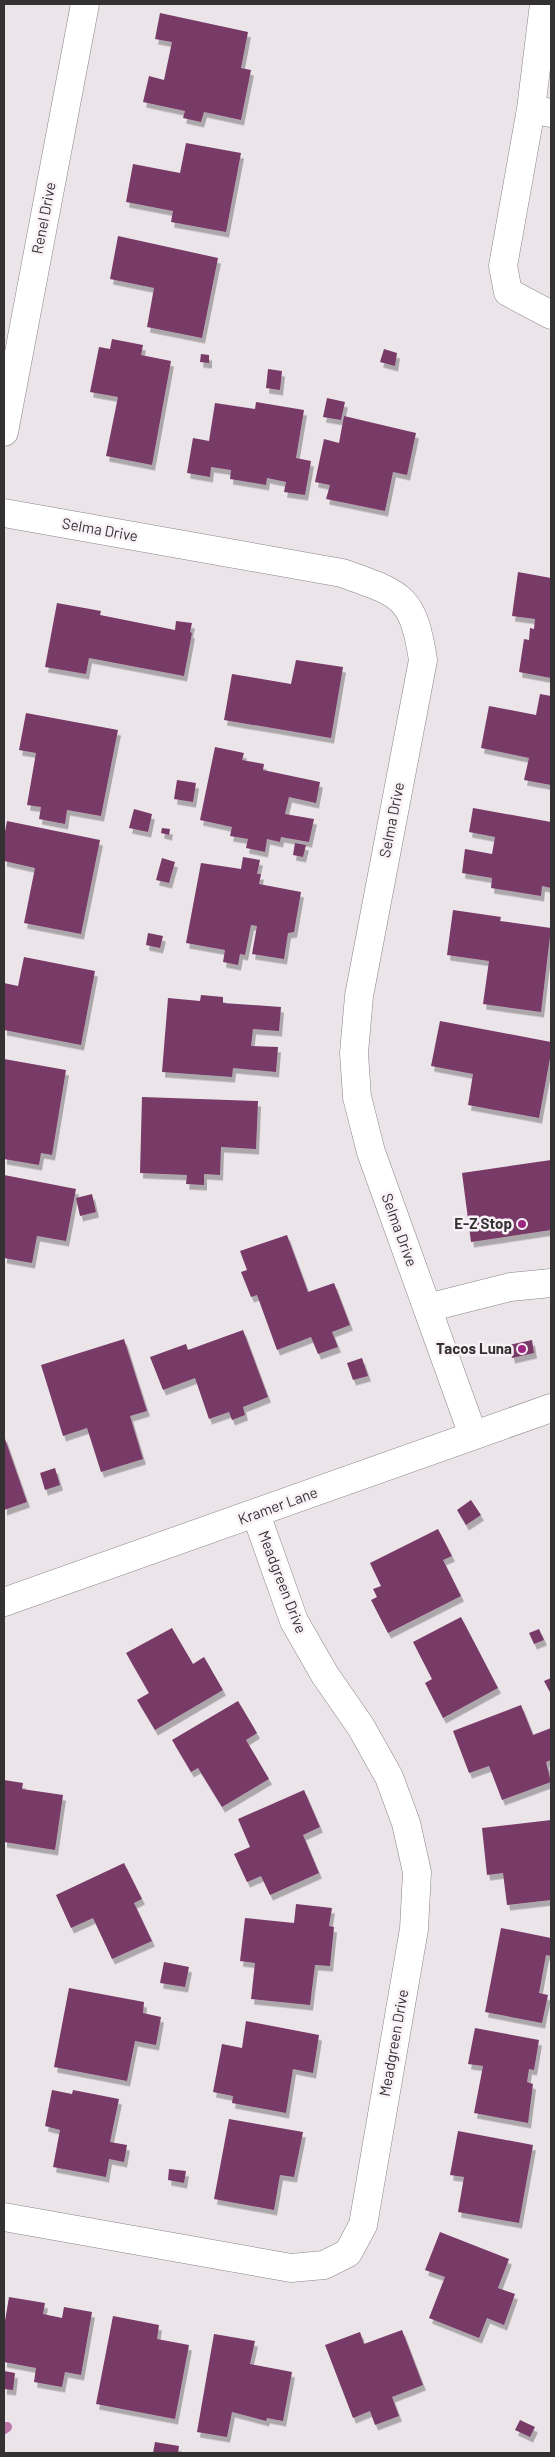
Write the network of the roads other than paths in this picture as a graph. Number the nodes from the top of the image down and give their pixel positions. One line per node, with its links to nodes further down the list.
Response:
1 (85, 4): 5 (street, Renel Drive)
2 (544, 4): 3 (street)
3 (541, 111): 4 (street)
4 (551, 315)
5 (4, 432)
6 (4, 513): 8 (street, Selma Drive)
7 (551, 1283): 8 (street)
8 (427, 1308): 10 (street, Selma Drive)
9 (551, 1408): 10 (street, Kramer Lane)
10 (473, 1435): 11 (street, Kramer Lane)
11 (256, 1514): 12 (street, Kramer Lane); 13 (street, Meadgreen Drive)
12 (4, 1602)
13 (4, 2217)

